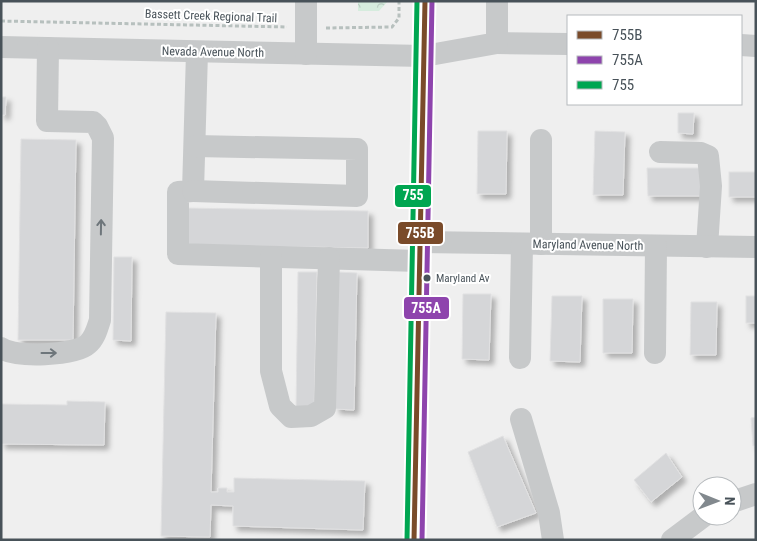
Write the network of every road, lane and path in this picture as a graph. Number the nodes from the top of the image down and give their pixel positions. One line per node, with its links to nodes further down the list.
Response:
1 (306, 1): 6 (street)
2 (399, 1): 6 (path, Bassett Creek Regional Trail)
3 (425, 1): 15 (street)
4 (498, 1): 7 (street)
5 (1, 21): 6 (path, Bassett Creek Regional Trail)
6 (308, 28): 14 (street)
7 (497, 43): 8 (street, Nevada Avenue North); 15 (street, Nevada Avenue North)
8 (567, 44)
9 (742, 45): 11 (street)
10 (1, 46): 12 (street, Nevada Avenue North)
11 (756, 46)
12 (48, 48): 13 (street, Nevada Avenue North); 27 (street, one-way to 12)
13 (197, 52): 14 (street, Nevada Avenue North); 17 (street)
14 (306, 54): 15 (street, Nevada Avenue North)
15 (424, 56): 24 (street)
16 (541, 140): 20 (street)
17 (195, 146): 19 (street); 19 (street)
18 (660, 152): 22 (street)
19 (193, 192): 25 (street, Maryland Avenue North)
20 (532, 244): 21 (street, Maryland Avenue North); 24 (street, Maryland Avenue North); 29 (street)
21 (656, 246): 22 (street, Maryland Avenue North); 28 (street)
22 (707, 247): 23 (street, Maryland Avenue North)
23 (756, 247)
24 (419, 252): 26 (street, Maryland Avenue North); 34 (street)
25 (271, 257): 26 (street, Maryland Avenue North); 26 (street)
26 (329, 258)
27 (1, 348)
28 (655, 353)
29 (520, 358)
30 (521, 419): 35 (street)
31 (756, 494): 32 (street)
32 (742, 499)
33 (692, 525): 36 (street)
34 (414, 540)
35 (553, 540)
36 (672, 540)

